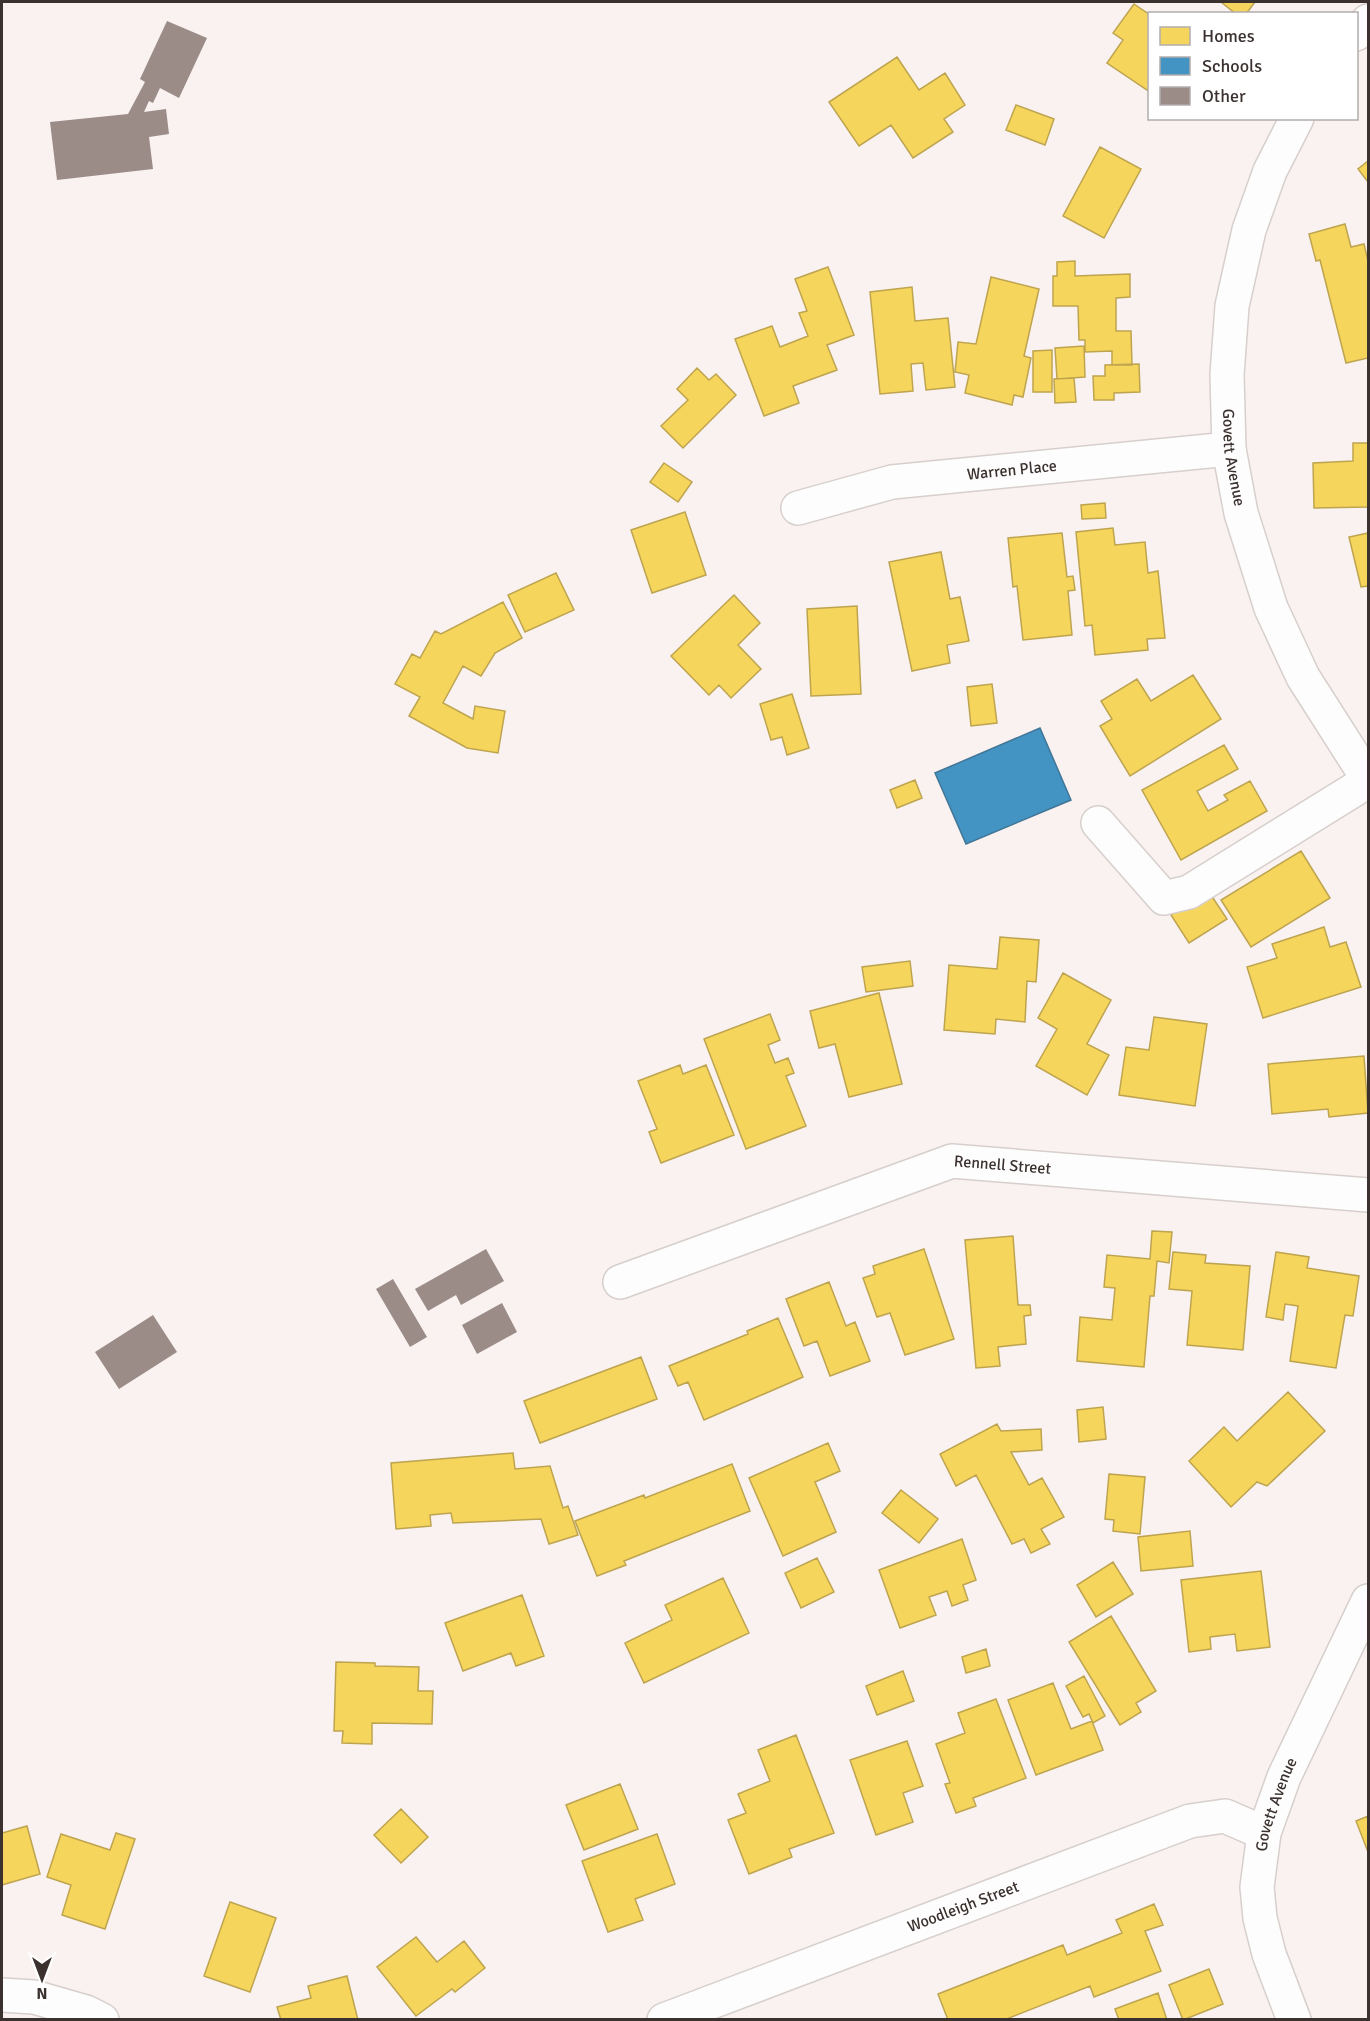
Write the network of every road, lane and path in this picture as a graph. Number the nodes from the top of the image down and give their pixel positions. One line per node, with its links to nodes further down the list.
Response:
1 (1296, 120): 2 (street, Govett Avenue)
2 (1229, 449): 3 (street, Warren Place); 4 (street, Govett Avenue)
3 (798, 508)
4 (1368, 780): 5 (street)
5 (1098, 823)
6 (1368, 1195): 7 (street, Rennell Street)
7 (620, 1282)
8 (1368, 1601): 9 (street, Govett Avenue)
9 (1264, 1833): 12 (street, Woodleigh Street); 13 (street, Govett Avenue)
10 (2, 1995): 11 (street)
11 (102, 2019)
12 (664, 2019)
13 (1294, 2019)

